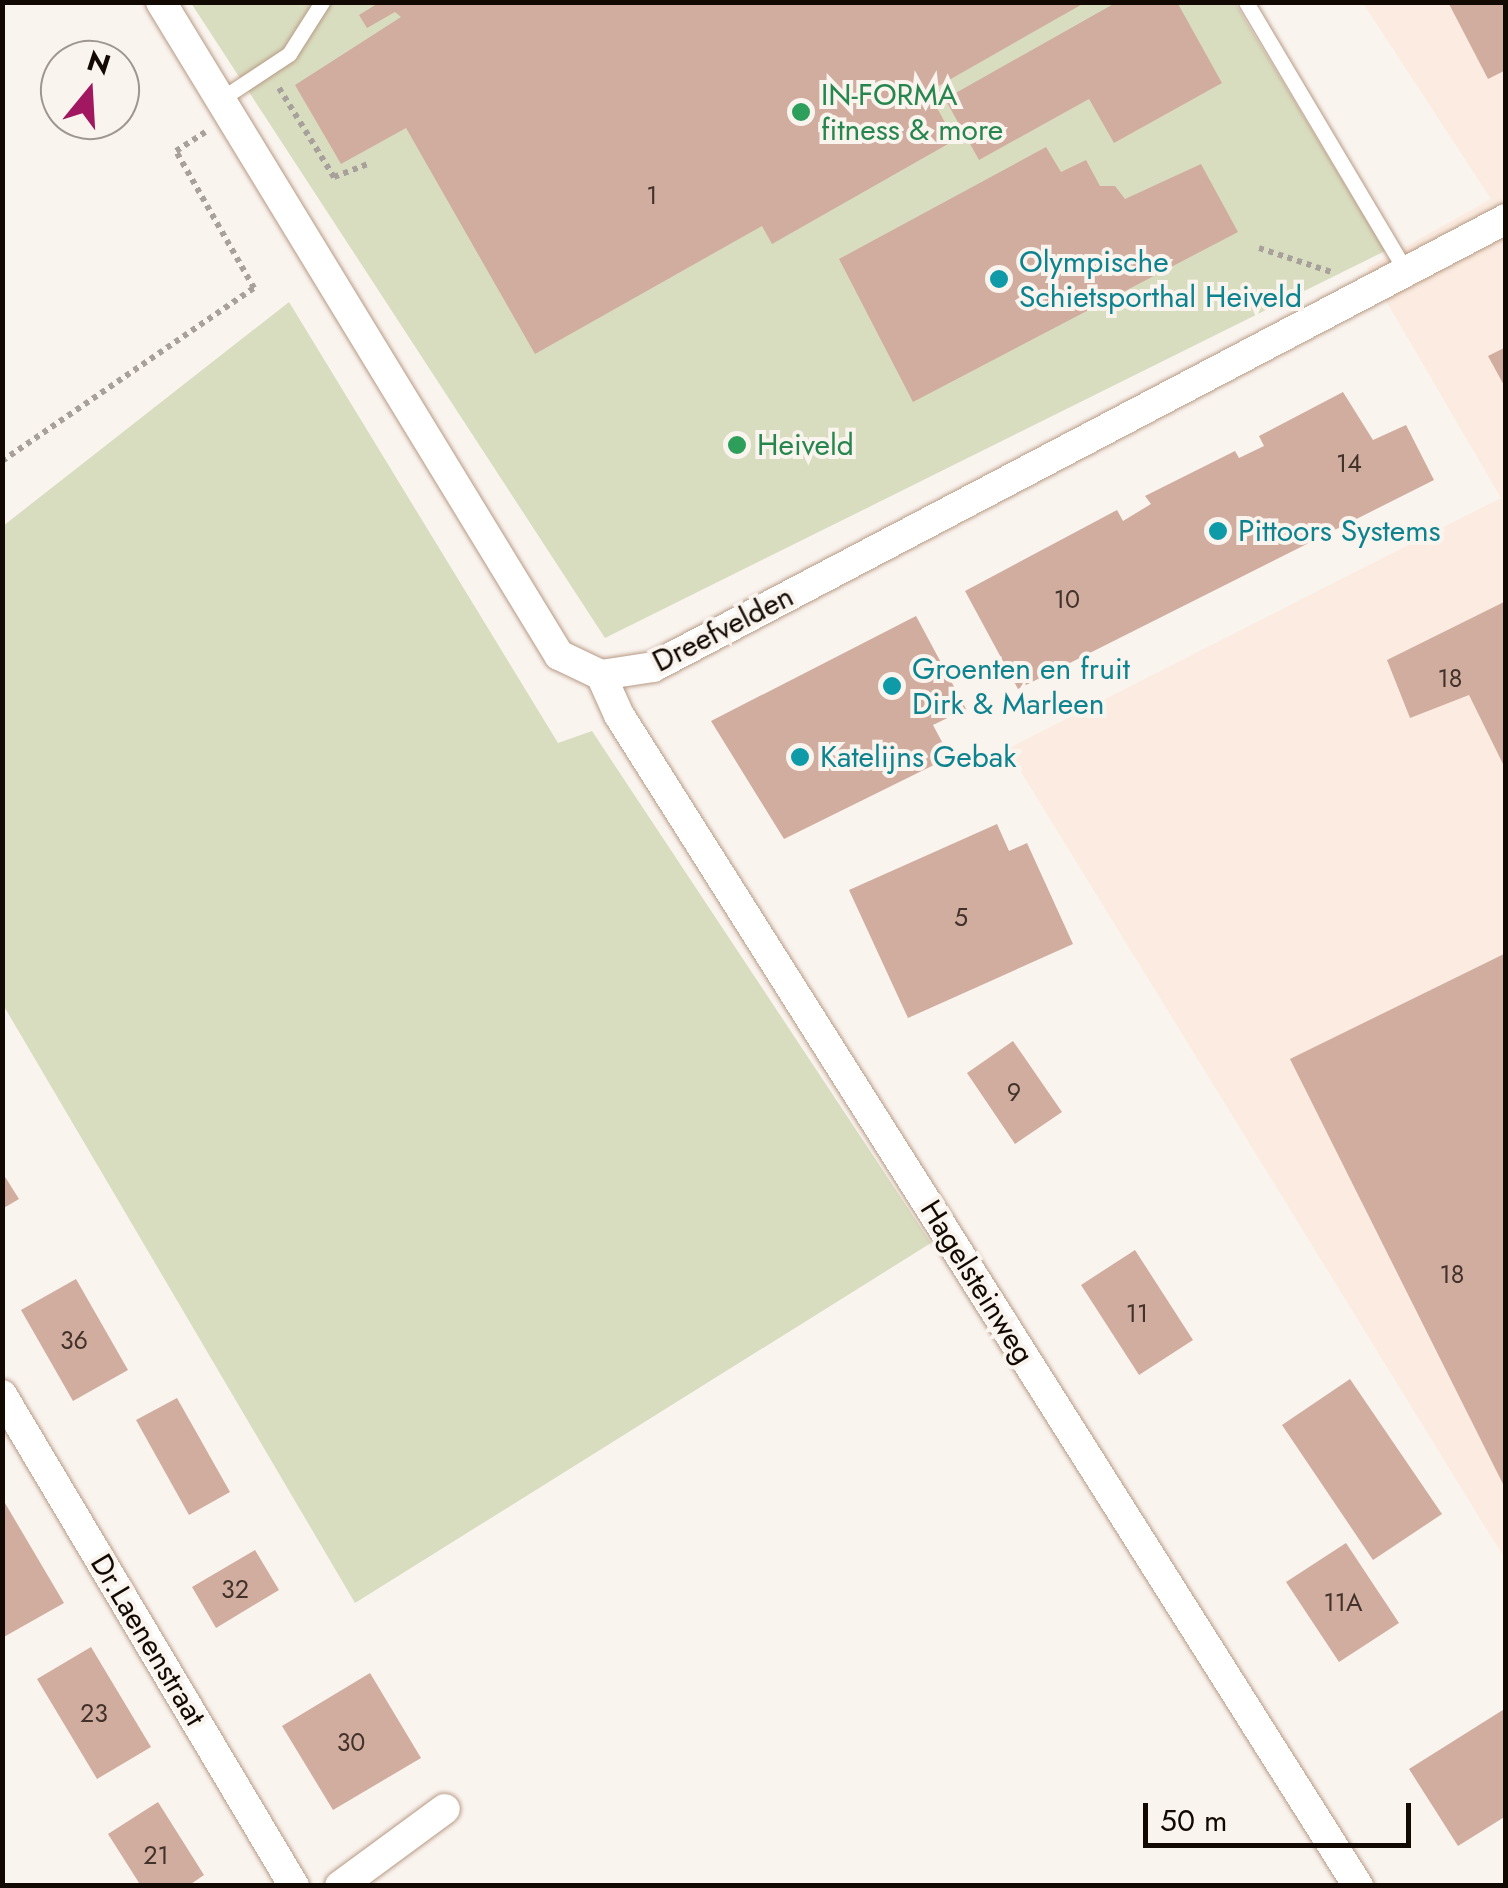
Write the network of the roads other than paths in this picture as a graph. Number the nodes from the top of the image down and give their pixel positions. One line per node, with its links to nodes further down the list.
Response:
1 (160, 2): 4 (street)
2 (322, 2): 4 (lane)
3 (1246, 2): 6 (lane)
4 (226, 107): 7 (street)
5 (1506, 219): 6 (street, Dreefvelden)
6 (1406, 272): 7 (street, Dreefvelden)
7 (601, 676): 12 (street, Hagelsteinweg)
8 (2, 1396): 10 (street, Dr.Laenenstraat)
9 (445, 1808): 11 (street)
10 (294, 1886)
11 (340, 1886)
12 (1358, 1886)

